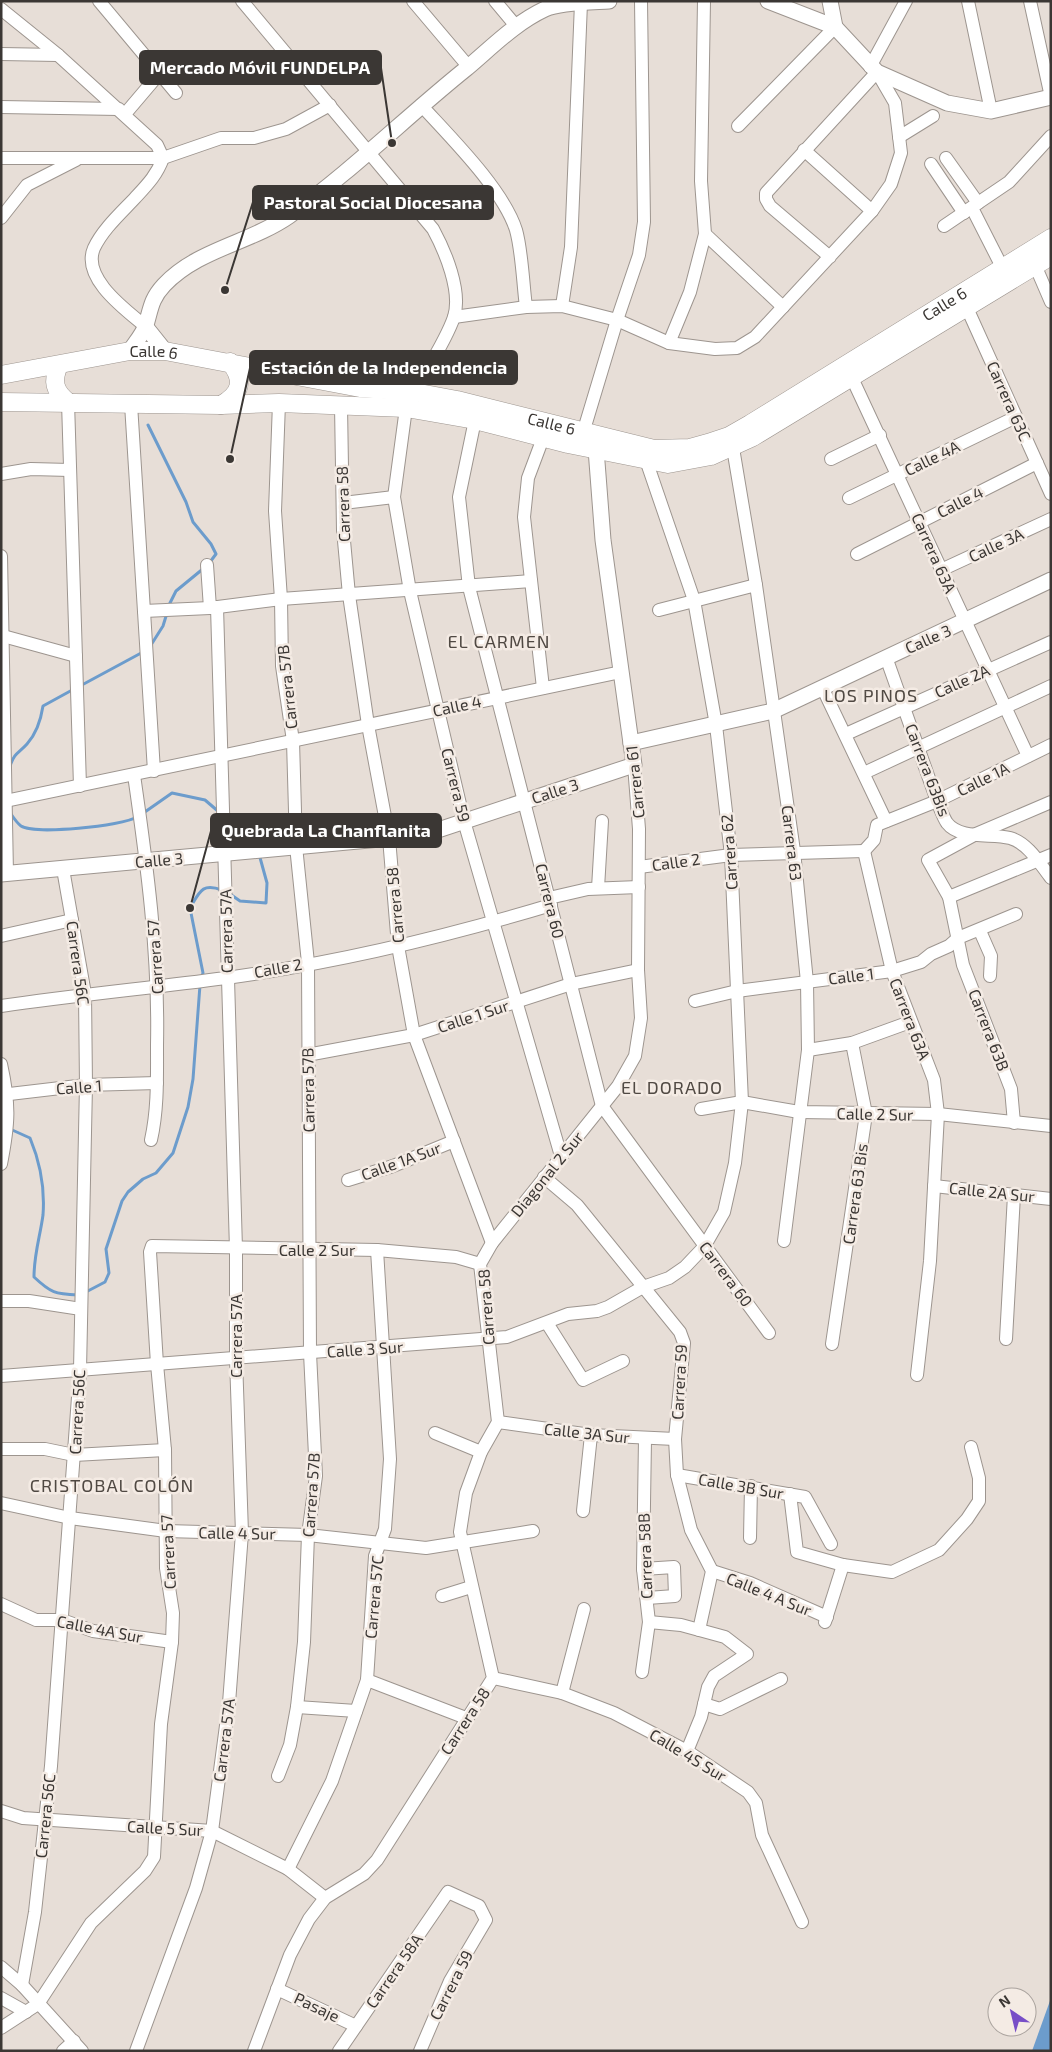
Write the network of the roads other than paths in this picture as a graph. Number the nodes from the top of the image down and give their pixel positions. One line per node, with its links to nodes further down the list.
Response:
1 (98, 1): 21 (street)
2 (242, 1): 24 (street)
3 (413, 1): 19 (street)
4 (495, 1): 15 (street)
5 (608, 1): 13 (main road)
6 (641, 1): 56 (street)
7 (704, 1): 44 (street)
8 (768, 1): 16 (main road)
9 (830, 1): 16 (main road)
10 (906, 1): 20 (street)
11 (968, 1): 28 (street)
12 (1030, 1): 23 (street)
13 (580, 2): 15 (main road); 51 (street)
14 (1, 9): 18 (street)
15 (516, 26): 19 (main road)
16 (835, 27): 20 (main road); 30 (street)
17 (1, 54): 18 (street)
18 (58, 55): 27 (street)
19 (468, 66): 25 (main road)
20 (874, 70): 28 (main road); 32 (street); 33 (street)
21 (159, 74): 22 (street); 27 (street)
22 (176, 93)
23 (1051, 97): 28 (main road)
24 (330, 105): 34 (street); 37 (street)
25 (421, 105): 34 (main road); 52 (street)
26 (1, 107): 27 (street)
27 (122, 111): 37 (street)
28 (992, 111)
29 (933, 116): 32 (street)
30 (738, 126)
31 (1051, 136): 40 (street)
32 (899, 137): 41 (street)
33 (804, 150): 41 (street); 47 (street)
34 (370, 152): 55 (street); 57 (main road)
35 (1, 158): 36 (street)
36 (81, 158): 37 (street); 42 (street)
37 (163, 158): 57 (street)
38 (946, 158): 40 (street)
39 (931, 164): 40 (street)
40 (971, 208): 43 (street); 49 (street)
41 (872, 211): 47 (street)
42 (1, 218)
43 (944, 226)
44 (705, 234): 53 (street); 58 (street)
45 (1051, 238): 49 (highway, Calle 6)
46 (1051, 256): 48 (highway, Calle 6)
47 (830, 257): 53 (street)
48 (1035, 265): 50 (street); 54 (highway, Calle 6)
49 (1003, 269): 75 (highway, Calle 6)
50 (1051, 302)
51 (562, 306): 52 (street); 56 (street)
52 (526, 307): 55 (street)
53 (783, 307): 58 (street)
54 (967, 308): 64 (highway, Calle 6); 73 (street, Carrera 63C)
55 (454, 317): 65 (street)
56 (617, 320): 58 (street); 75 (street)
57 (146, 326): 59 (main road); 60 (main road)
58 (669, 343)
59 (165, 350): 60 (highway, Calle 6); 61 (highway, Calle 6)
60 (130, 351): 62 (highway, Calle 6)
61 (230, 362): 65 (highway, Calle 6); 70 (highway)
62 (59, 365): 63 (highway, Calle 6); 67 (highway)
63 (1, 375)
64 (852, 378): 76 (street, Carrera 63A); 78 (highway, Calle 6)
65 (414, 392): 75 (highway, Calle 6)
66 (1, 402): 67 (highway, Calle 6)
67 (68, 402): 69 (highway, Calle 6); 83 (street)
68 (279, 403): 70 (highway, Calle 6); 71 (highway, Calle 6); 102 (street, Carrera 57B)
69 (131, 404): 70 (highway, Calle 6); 105 (street)
70 (221, 404)
71 (341, 405): 72 (highway, Calle 6); 89 (street, Carrera 58)
72 (406, 408): 74 (highway, Calle 6); 87 (street, Carrera 59)
73 (1016, 418): 82 (street, Carrera 63C); 85 (street, Calle 4A)
74 (475, 420): 77 (highway, Calle 6); 99 (street, Carrera 60)
75 (583, 433)
76 (880, 435): 80 (street); 85 (street, Carrera 63A)
77 (543, 438): 79 (highway, Calle 6); 97 (street)
78 (733, 448): 81 (highway, Calle 6); 98 (street, Carrera 63)
79 (596, 450): 81 (highway, Calle 6); 114 (main road, Carrera 61)
80 (831, 459)
81 (646, 460): 103 (street, Carrera 62)
82 (1037, 463): 86 (street, Carrera 63C); 91 (street, Calle 4)
83 (70, 470): 84 (street); 110 (street)
84 (1, 474)
85 (899, 474): 88 (street, Calle 4A); 91 (street, Carrera 63A)
86 (1051, 494)
87 (394, 497): 89 (street); 100 (street, Carrera 59)
88 (849, 498)
89 (343, 503): 101 (street, Carrera 58)
90 (1051, 519): 95 (street, Calle 3A)
91 (920, 522): 92 (street, Calle 4); 95 (street, Carrera 63A)
92 (857, 554)
93 (1, 556): 108 (street)
94 (207, 565): 104 (street, Carrera 57A)
95 (941, 570): 107 (street, Carrera 63A)
96 (1051, 580): 107 (main road, Calle 3)
97 (531, 581): 99 (street); 116 (street)
98 (756, 585): 103 (street); 122 (street, Carrera 63)
99 (470, 587): 100 (street); 118 (street, Carrera 60)
100 (410, 591): 101 (street); 121 (street, Carrera 59)
101 (349, 595): 102 (street); 123 (street, Carrera 58)
102 (281, 599): 104 (street); 126 (street, Carrera 57B)
103 (694, 600): 106 (street); 124 (street, Carrera 62)
104 (213, 607): 105 (street); 130 (street, Carrera 57A)
105 (144, 610): 133 (street)
106 (660, 610)
107 (966, 621): 111 (main road, Calle 3); 113 (street, Carrera 63A)
108 (3, 636): 110 (street); 112 (street)
109 (1051, 642): 113 (street, Calle 2A)
110 (76, 656): 136 (street)
111 (886, 657): 117 (main road, Calle 3); 119 (street, Carrera 63Bis)
112 (2, 665): 138 (street)
113 (989, 669): 119 (street, Calle 2A); 120 (street, Carrera 63A)
114 (621, 672): 116 (street, Calle 4); 127 (main road, Carrera 61)
115 (1051, 686): 120 (street)
116 (543, 688): 118 (street, Calle 4)
117 (823, 689): 122 (main road, Calle 3); 125 (street)
118 (498, 698): 121 (street, Calle 4); 137 (street, Carrera 60)
119 (904, 706): 125 (street, Calle 2A); 129 (street, Carrera 63Bis)
120 (1007, 707): 129 (street); 131 (street, Carrera 63A)
121 (438, 710): 123 (street, Calle 4); 141 (street, Carrera 59)
122 (773, 711): 124 (main road, Calle 3); 148 (street, Carrera 63)
123 (368, 725): 126 (street, Calle 4); 145 (street, Carrera 58)
124 (716, 725): 127 (main road, Calle 3); 150 (street, Carrera 62)
125 (846, 734): 134 (street)
126 (293, 741): 130 (street, Calle 4); 146 (street, Carrera 57B)
127 (631, 743): 132 (main road, Carrera 61)
128 (1051, 745): 131 (street, Calle 1A)
129 (918, 748): 134 (street); 139 (street, Carrera 63Bis)
130 (222, 756): 133 (street, Calle 4); 149 (street, Carrera 57A)
131 (1028, 756): 139 (street, Calle 1A)
132 (634, 765): 137 (main road, Calle 3); 154 (street, Carrera 61)
133 (154, 771): 135 (street, Calle 4)
134 (864, 773): 143 (street)
135 (134, 775): 136 (street, Calle 4); 152 (street, Carrera 57)
136 (80, 786): 138 (street, Calle 4)
137 (524, 801): 141 (main road, Calle 3); 161 (street, Carrera 60)
138 (4, 802): 156 (street)
139 (937, 802): 143 (street, Calle 1A); 144 (street, Carrera 63Bis)
140 (1051, 802): 144 (street)
141 (464, 821): 145 (main road, Calle 3); 164 (street, Carrera 59)
142 (602, 821): 159 (street)
143 (886, 821): 147 (street)
144 (976, 834): 153 (street, Carrera 63Bis); 160 (street, Carrera 63B)
145 (389, 838): 146 (main road, Calle 3); 168 (street, Carrera 58)
146 (296, 846): 149 (main road, Calle 3); 169 (street, Carrera 57B)
147 (864, 851): 148 (street, Calle 2); 171 (street, Carrera 63A)
148 (794, 852): 150 (street, Calle 2); 174 (street, Carrera 63)
149 (224, 853): 152 (main road, Calle 3); 173 (street, Carrera 57A)
150 (731, 855): 154 (street, Calle 2); 177 (street, Carrera 62)
151 (1051, 855): 153 (street)
152 (146, 861): 155 (main road, Calle 3); 176 (street, Carrera 57)
153 (1038, 861): 157 (street, Carrera 63Bis); 160 (street)
154 (639, 867): 158 (street, Carrera 61)
155 (63, 869): 156 (main road, Calle 3); 163 (street, Carrera 56C)
156 (4, 874)
157 (1051, 878)
158 (638, 887): 159 (street, Calle 2); 170 (street, Carrera 61)
159 (598, 888): 161 (street, Calle 2)
160 (949, 897): 167 (street, Carrera 63B)
161 (550, 902): 164 (street, Calle 2); 175 (street, Carrera 60)
162 (1016, 914): 165 (street)
163 (72, 920): 166 (street); 178 (street, Carrera 56C)
164 (493, 923): 168 (street, Calle 2); 180 (street, Carrera 59)
165 (980, 931): 167 (street); 172 (street)
166 (1, 936)
167 (958, 938): 171 (street, Calle 1); 197 (street, Carrera 63B)
168 (398, 946): 169 (street, Calle 2); 183 (street, Carrera 58)
169 (308, 963): 173 (street, Calle 2); 186 (street, Carrera 57B)
170 (638, 970): 175 (street, Calle 1 Sur); 192 (street, Carrera 61)
171 (892, 971): 174 (street, Calle 1); 182 (street, Carrera 63A)
172 (990, 976)
173 (227, 978): 176 (street, Calle 2); 212 (street, Carrera 57A)
174 (807, 982): 177 (street, Calle 1); 185 (street, Carrera 63)
175 (571, 984): 180 (street, Calle 1 Sur); 192 (street, Carrera 60)
176 (158, 985): 178 (street, Calle 2); 188 (street, Carrera 57)
177 (737, 992): 179 (street); 191 (street, Carrera 62)
178 (85, 994): 181 (street, Calle 2); 189 (street, Carrera 56C)
179 (695, 1000)
180 (515, 1002): 183 (street, Calle 1 Sur); 201 (street, Carrera 59)
181 (1, 1006)
182 (910, 1022): 184 (street); 196 (street, Carrera 63A)
183 (414, 1035): 186 (street, Calle 1 Sur); 200 (street, Carrera 58)
184 (852, 1043): 185 (street); 195 (street, Carrera 63 Bis)
185 (808, 1050): 194 (street, Carrera 63)
186 (307, 1055): 213 (street, Carrera 57B)
187 (1, 1064): 190 (street)
188 (157, 1083): 189 (street, Calle 1); 199 (street, Carrera 57)
189 (86, 1085): 190 (street, Calle 1); 218 (street, Carrera 56C)
190 (5, 1094): 202 (street)
191 (742, 1102): 193 (street, Calle 2 Sur); 194 (street, Calle 2 Sur); 211 (street, Carrera 62)
192 (602, 1106): 201 (street, Diagonal 2 Sur); 211 (street, Carrera 60)
193 (701, 1109)
194 (799, 1112): 195 (street, Calle 2 Sur); 208 (street, Carrera 63)
195 (866, 1114): 196 (street, Calle 2 Sur); 223 (street, Carrera 63 Bis)
196 (938, 1114): 197 (street, Calle 2 Sur); 205 (street, Carrera 63A)
197 (1014, 1123): 198 (street, Calle 2 Sur)
198 (1051, 1126)
199 (150, 1140)
200 (454, 1142): 204 (street, Calle 1A Sur); 209 (street, Carrera 58)
201 (561, 1156): 203 (street, Diagonal 2 Sur)
202 (1, 1164)
203 (544, 1177): 209 (street, Diagonal 2 Sur); 216 (street, Carrera 59)
204 (348, 1180)
205 (934, 1186): 206 (street, Calle 2A Sur); 230 (street, Carrera 63A)
206 (1014, 1194): 207 (street, Calle 2A Sur); 221 (street)
207 (1051, 1198)
208 (784, 1240)
209 (492, 1243): 215 (street, Carrera 58)
210 (152, 1246): 212 (street, Calle 2 Sur); 228 (street, Carrera 57)
211 (704, 1247): 216 (street, Calle 3 Sur); 220 (street, Carrera 60)
212 (236, 1249): 213 (street, Calle 2 Sur); 226 (street, Carrera 57A)
213 (310, 1250): 214 (street, Calle 2 Sur); 225 (street, Carrera 57B)
214 (377, 1250): 215 (street, Calle 2 Sur); 224 (street, Carrera 57C)
215 (480, 1264): 222 (street, Carrera 58)
216 (643, 1287): 219 (street, Calle 3 Sur); 236 (street, Carrera 59)
217 (1, 1301): 218 (street)
218 (81, 1309): 229 (street, Carrera 56C)
219 (547, 1323): 222 (street, Calle 3 Sur); 227 (street)
220 (769, 1333)
221 (1006, 1339)
222 (488, 1340): 224 (street, Calle 3 Sur); 232 (street, Carrera 58)
223 (832, 1344)
224 (383, 1348): 225 (street, Calle 3 Sur); 254 (street, Carrera 57C)
225 (310, 1353): 226 (street, Calle 3 Sur); 251 (street, Carrera 57B)
226 (236, 1359): 228 (street, Calle 3 Sur); 250 (street, Carrera 57A)
227 (623, 1361)
228 (157, 1364): 229 (street, Calle 3 Sur); 239 (street, Carrera 57)
229 (80, 1370): 231 (street, Calle 3 Sur); 241 (street, Carrera 56C)
230 (917, 1375)
231 (1, 1376)
232 (498, 1422): 234 (street, Calle 3A Sur); 240 (street, Carrera 58)
233 (435, 1432): 240 (street)
234 (591, 1435): 235 (street, Calle 3A Sur); 246 (street)
235 (645, 1439): 236 (street, Calle 3A Sur); 257 (street, Carrera 58B)
236 (675, 1439): 242 (street, Carrera 59)
237 (971, 1446): 256 (street)
238 (1, 1449): 241 (street)
239 (165, 1450): 241 (street); 249 (street, Carrera 57)
240 (481, 1452): 253 (street, Carrera 58)
241 (74, 1455): 247 (street, Carrera 56C)
242 (677, 1475): 243 (street, Calle 3B Sur); 258 (street, Carrera 59)
243 (751, 1486): 244 (street, Calle 3B Sur); 252 (street)
244 (790, 1494): 255 (street, Calle 3B Sur); 256 (street)
245 (1, 1503): 247 (street, Calle 4 Sur)
246 (583, 1511)
247 (70, 1518): 249 (street, Calle 4 Sur); 264 (street, Carrera 56C)
248 (533, 1530): 253 (street, Calle 4 Sur)
249 (166, 1531): 250 (street, Calle 4 Sur); 267 (street, Carrera 57)
250 (242, 1533): 251 (street, Calle 4 Sur); 282 (street, Carrera 57A)
251 (308, 1534): 254 (street, Calle 4 Sur); 274 (street, Carrera 57B)
252 (750, 1538)
253 (462, 1543): 254 (street, Calle 4 Sur); 259 (street, Carrera 58)
254 (379, 1544): 271 (street, Carrera 57C)
255 (831, 1544)
256 (843, 1565): 258 (street, Calle 4 A Sur)
257 (643, 1569): 261 (street, Carrera 58B); 261 (street)
258 (712, 1571): 266 (street)
259 (471, 1586): 260 (street); 269 (street, Carrera 58)
260 (442, 1596)
261 (647, 1598): 265 (street, Carrera 58B)
262 (1, 1604): 264 (street, Calle 4A Sur)
263 (584, 1609): 272 (street)
264 (62, 1620): 267 (street, Calle 4A Sur); 280 (street, Carrera 56C)
265 (650, 1622): 266 (street); 268 (street, Carrera 58B)
266 (699, 1630): 273 (street)
267 (172, 1642): 281 (street, Carrera 57)
268 (642, 1672)
269 (493, 1678): 272 (street, Calle 4S Sur); 276 (street, Carrera 58)
270 (782, 1679): 273 (street)
271 (367, 1680): 275 (street, Carrera 57C); 276 (street)
272 (562, 1692): 277 (street, Calle 4S Sur)
273 (704, 1704): 277 (street)
274 (297, 1707): 275 (street); 278 (street, Carrera 57B)
275 (356, 1711): 283 (street, Carrera 57C)
276 (466, 1718): 284 (street, Carrera 58)
277 (687, 1751): 286 (street, Calle 4S Sur)
278 (278, 1776)
279 (1, 1811): 280 (street, Calle 5 Sur)
280 (46, 1820): 281 (street, Calle 5 Sur); 288 (street, Carrera 56C)
281 (156, 1828): 282 (street, Calle 5 Sur); 291 (street, Carrera 57)
282 (212, 1831): 283 (street, Calle 5 Sur); 297 (street, Carrera 57A)
283 (288, 1869): 284 (street, Calle 5 Sur)
284 (325, 1898): 289 (street, Carrera 58)
285 (486, 1920): 293 (street, Carrera 58A); 300 (street, Carrera 59)
286 (802, 1922)
287 (1, 1967): 288 (street)
288 (22, 1985): 291 (street)
289 (277, 1989): 293 (street, Pasaje); 298 (street, Carrera 58)
290 (1, 1998): 292 (street)
291 (38, 2004): 292 (street); 295 (street)
292 (26, 2012): 294 (street)
293 (356, 2026): 299 (street, Carrera 58A)
294 (1, 2028)
295 (78, 2046): 296 (street)
296 (63, 2051)
297 (136, 2051)
298 (254, 2051)
299 (339, 2051)
300 (420, 2051)

